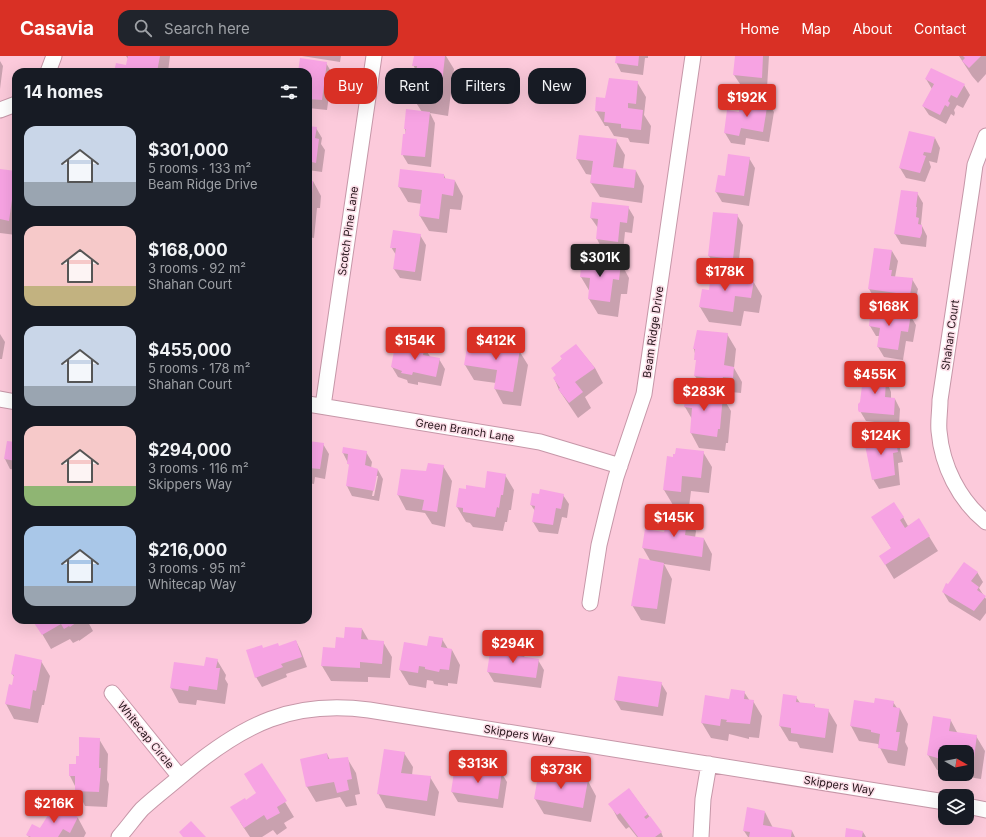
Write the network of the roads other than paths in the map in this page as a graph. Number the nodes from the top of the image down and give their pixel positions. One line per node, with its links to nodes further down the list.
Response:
1 (54, 56): 4 (street)
2 (374, 56): 11 (street, Scotch Pine Lane)
3 (692, 56): 12 (street, Beam Ridge Drive)
4 (50, 68)
5 (12, 106): 6 (street)
6 (0, 110)
7 (986, 136): 13 (street, Shahan Court)
8 (0, 399): 9 (street)
9 (12, 401)
10 (312, 405): 11 (street, Green Branch Lane)
11 (323, 406): 12 (street, Green Branch Lane)
12 (620, 466): 14 (street, Beam Ridge Drive)
13 (986, 522)
14 (590, 603)
15 (112, 693): 17 (street, Whitecap Circle)
16 (709, 764): 17 (street, Skippers Way); 18 (street, Skippers Way); 22 (street)
17 (180, 777): 21 (street, Skippers Way)
18 (938, 801)
19 (974, 807): 20 (street)
20 (986, 810)
21 (119, 837)
22 (701, 837)

